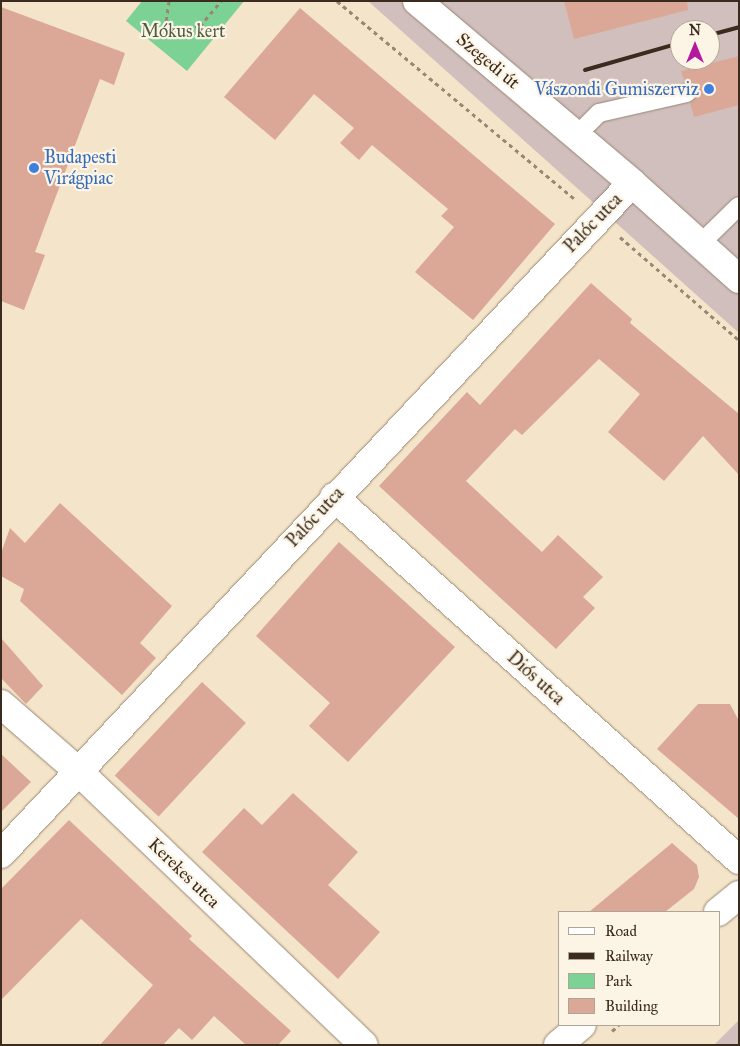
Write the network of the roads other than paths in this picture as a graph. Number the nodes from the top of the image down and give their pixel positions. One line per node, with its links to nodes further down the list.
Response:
1 (417, 1): 3 (street, Szegedi út)
2 (688, 93): 3 (lane)
3 (576, 136): 4 (street, Szegedi út)
4 (632, 183): 6 (street, Szegedi út); 8 (street, Palóc utca)
5 (739, 206): 6 (lane)
6 (700, 244): 7 (street, Szegedi út)
7 (739, 278)
8 (334, 497): 10 (street, Palóc utca); 12 (street, Diós utca)
9 (1, 704): 10 (street, Kerekes utca)
10 (77, 770): 11 (street, Palóc utca); 16 (street, Kerekes utca)
11 (1, 854)
12 (739, 860)
13 (739, 895): 14 (street)
14 (719, 911)
15 (581, 1026): 17 (street)
16 (364, 1045)
17 (558, 1045)

